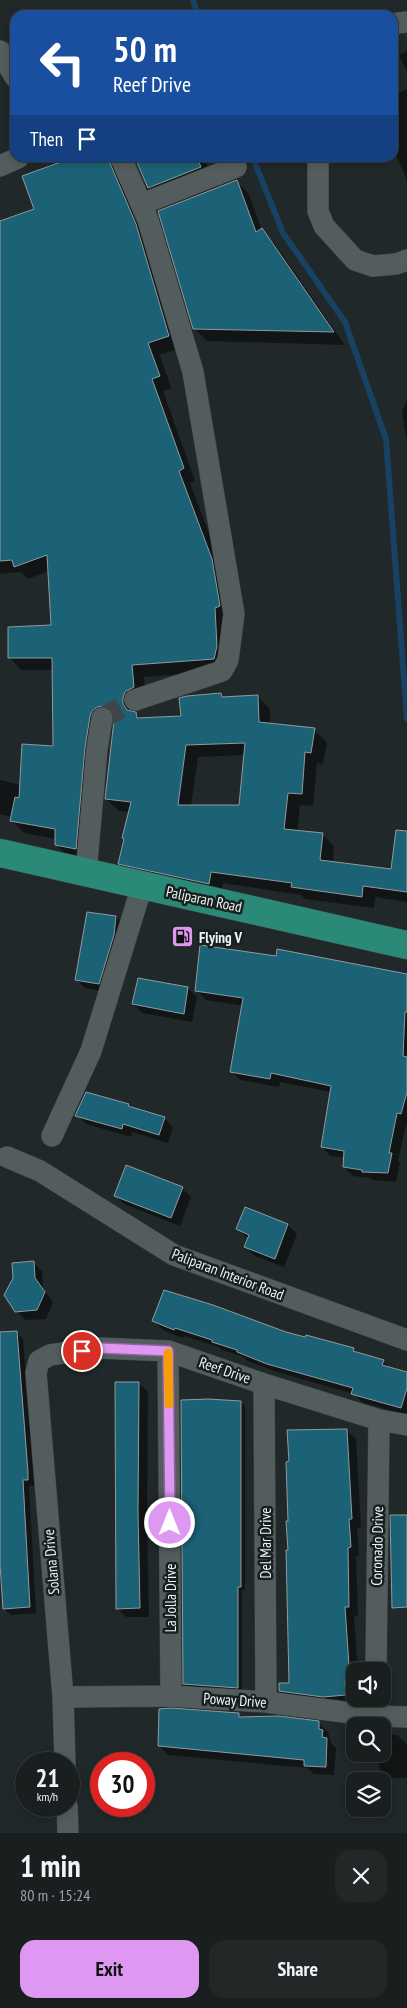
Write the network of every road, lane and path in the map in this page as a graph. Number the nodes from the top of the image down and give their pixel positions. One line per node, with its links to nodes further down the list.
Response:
1 (0, 51): 2 (street)
2 (10, 68)
3 (123, 162): 6 (street)
4 (318, 162): 7 (street)
5 (236, 167): 6 (street)
6 (142, 204): 8 (street)
7 (407, 260)
8 (135, 700)
9 (102, 718): 11 (street)
10 (0, 853): 11 (main road, Paliparan Road)
11 (86, 873): 12 (main road, Paliparan Road)
12 (142, 886): 13 (main road, Paliparan Road); 14 (street)
13 (407, 945)
14 (52, 1136)
15 (7, 1157): 16 (street, Paliparan Interior Road)
16 (407, 1340)
17 (168, 1351): 18 (street, Reef Drive); 19 (street, Reef Drive); 23 (street, La Jolla Drive)
18 (39, 1361): 24 (street, Solana Drive)
19 (264, 1384): 20 (street, Reef Drive); 25 (street, Del Mar Drive)
20 (379, 1420): 21 (street, Reef Drive); 22 (street, Coronado Drive)
21 (407, 1425)
22 (376, 1662)
23 (171, 1696): 24 (street, Poway Drive); 25 (street, Poway Drive)
24 (63, 1697): 29 (street, Solana Drive)
25 (266, 1702): 26 (street, Poway Drive)
26 (346, 1706)
27 (375, 1707): 28 (street, Poway Drive)
28 (407, 1717)
29 (65, 1752)
30 (67, 1817): 31 (street)
31 (68, 1833)

